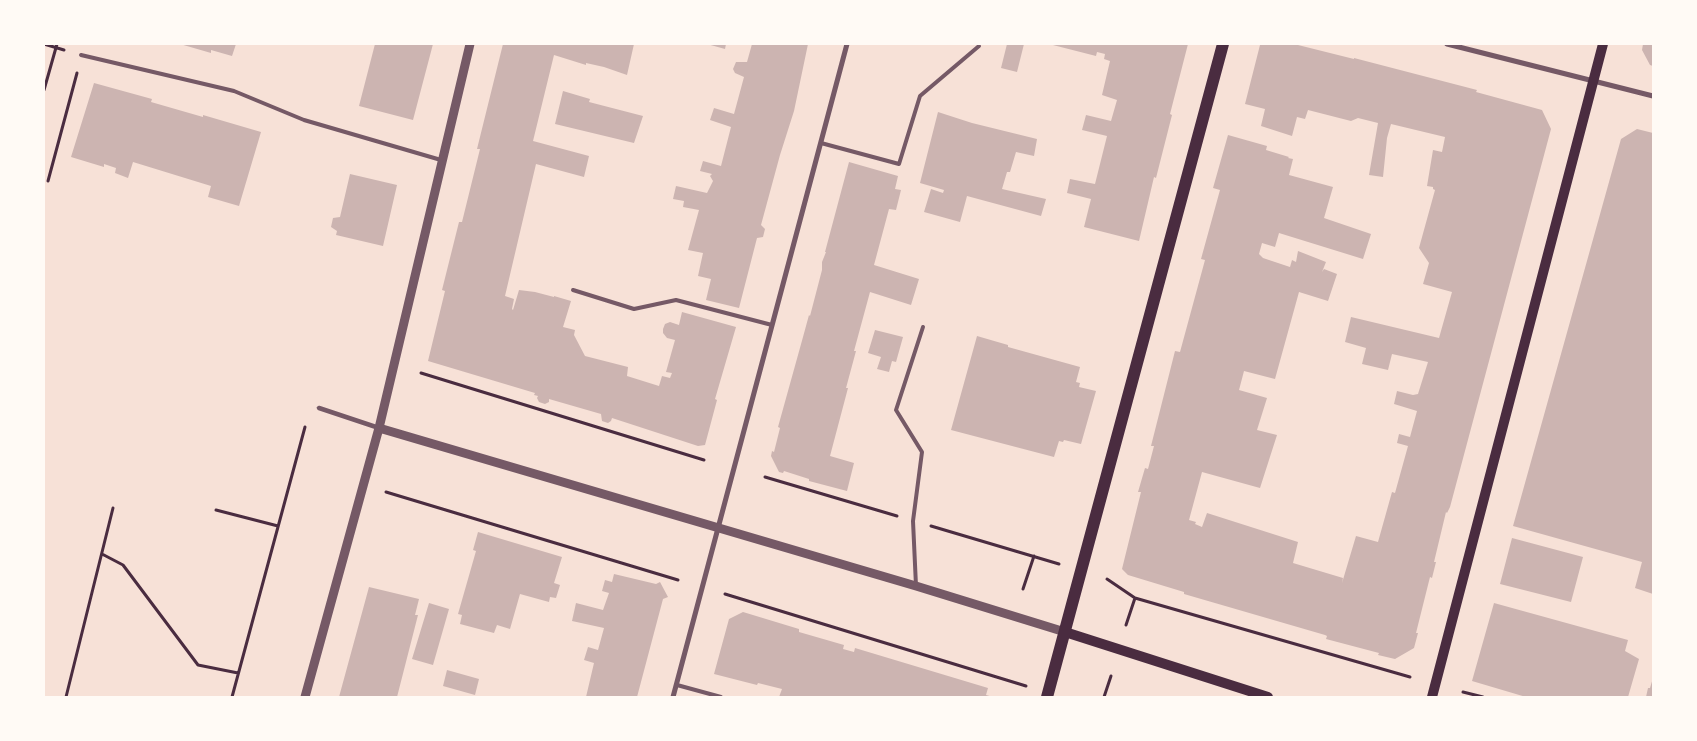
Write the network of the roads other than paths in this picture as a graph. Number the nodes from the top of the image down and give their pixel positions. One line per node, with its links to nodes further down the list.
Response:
1 (470, 44): 11 (street)
2 (847, 44): 10 (street)
3 (1224, 44): 19 (main road)
4 (1447, 44): 8 (street)
5 (1603, 44): 8 (main road)
6 (979, 46): 10 (lane)
7 (81, 55): 11 (lane)
8 (1593, 81): 9 (street); 26 (main road)
9 (1653, 96)
10 (821, 143): 13 (street)
11 (441, 160): 16 (street)
12 (573, 290): 13 (lane)
13 (772, 326): 17 (street)
14 (923, 327): 18 (lane)
15 (319, 408): 16 (street)
16 (379, 428): 17 (street); 21 (street)
17 (719, 528): 18 (street); 20 (street)
18 (916, 586): 19 (street)
19 (1065, 632): 24 (main road); 25 (main road)
20 (676, 685): 22 (street); 23 (lane)
21 (305, 697)
22 (673, 697)
23 (721, 697)
24 (1047, 697)
25 (1268, 697)
26 (1432, 697)

